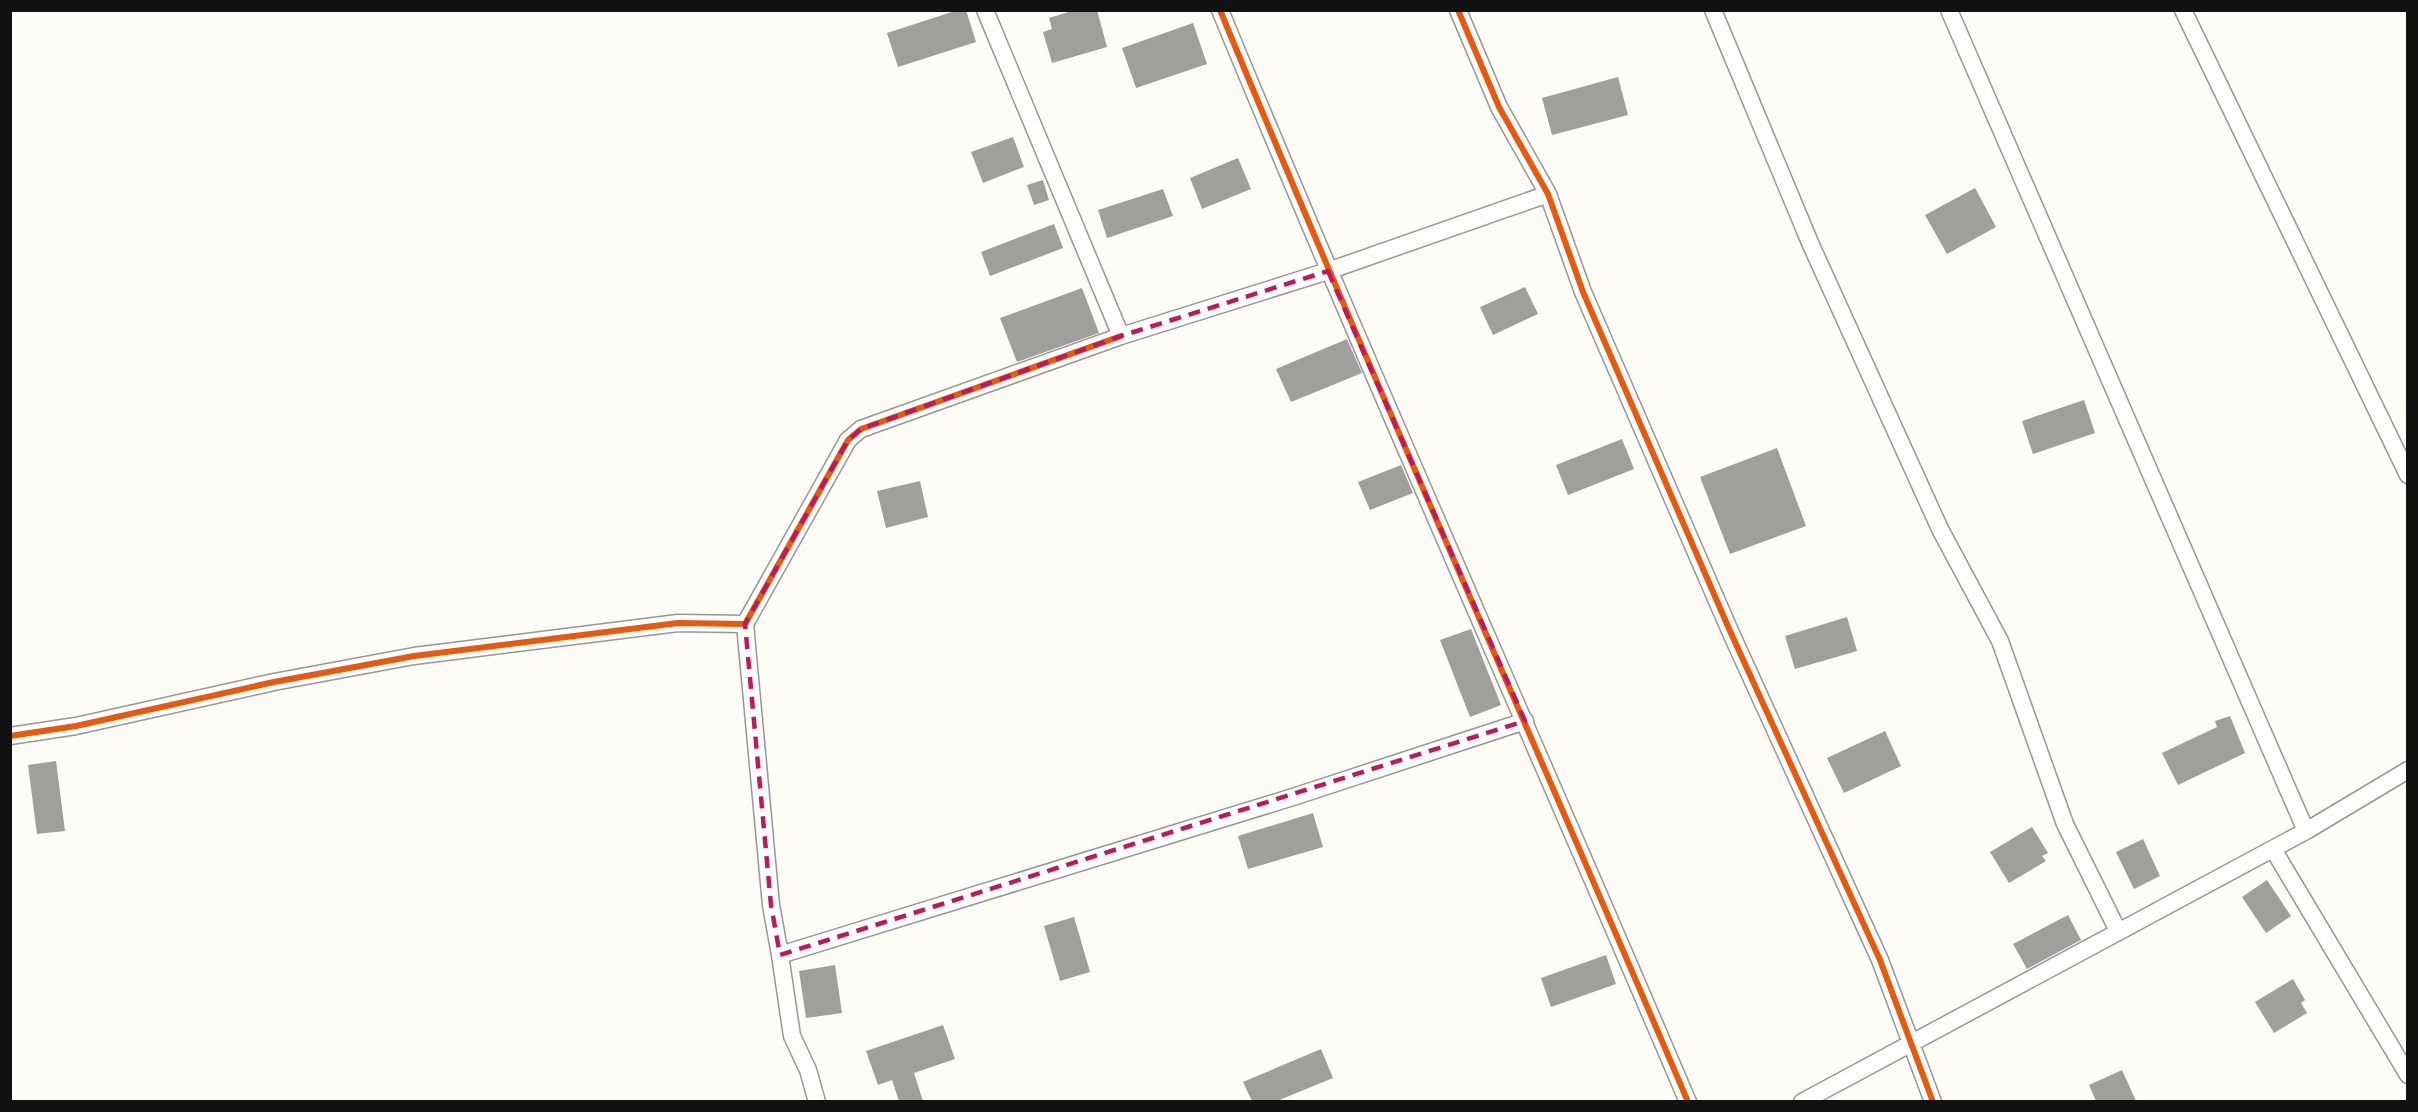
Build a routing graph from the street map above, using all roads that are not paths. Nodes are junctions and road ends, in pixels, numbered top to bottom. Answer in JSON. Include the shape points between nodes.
{"nodes":[{"id":1,"x":985,"y":10,"type":"edge"},
{"id":2,"x":1220,"y":10,"type":"edge"},
{"id":3,"x":1458,"y":10,"type":"edge"},
{"id":4,"x":1713,"y":10,"type":"edge"},
{"id":5,"x":1949,"y":10,"type":"edge"},
{"id":6,"x":2183,"y":10,"type":"edge"},
{"id":7,"x":1548,"y":194,"type":"junction"},
{"id":8,"x":1328,"y":271,"type":"junction"},
{"id":9,"x":1121,"y":336,"type":"junction"},
{"id":10,"x":2408,"y":475,"type":"edge"},
{"id":11,"x":745,"y":624,"type":"junction"},
{"id":12,"x":1526,"y":721,"type":"junction"},
{"id":13,"x":10,"y":736,"type":"edge"},
{"id":14,"x":2408,"y":770,"type":"edge"},
{"id":15,"x":2306,"y":831,"type":"junction"},
{"id":16,"x":2273,"y":849,"type":"junction"},
{"id":17,"x":2118,"y":932,"type":"junction"},
{"id":18,"x":780,"y":955,"type":"junction"},
{"id":19,"x":1910,"y":1042,"type":"junction"},
{"id":20,"x":2408,"y":1075,"type":"edge"},
{"id":21,"x":817,"y":1101,"type":"edge"},
{"id":22,"x":1688,"y":1101,"type":"edge"},
{"id":23,"x":1802,"y":1101,"type":"edge"},
{"id":24,"x":1933,"y":1101,"type":"edge"}],
"edges":[{"from":1,"to":9,"type":"street"},
{"from":2,"to":8,"type":"street"},
{"from":3,"to":7,"type":"street","via":[[1499,107]]},
{"from":4,"to":17,"type":"street","via":[[1811,245],[1940,529],[2000,641],[2065,824]]},
{"from":5,"to":15,"type":"street"},
{"from":6,"to":10,"type":"street"},
{"from":7,"to":8,"type":"street"},
{"from":7,"to":19,"type":"street","via":[[1588,303],[1730,631],[1880,960]]},
{"from":8,"to":9,"type":"street"},
{"from":8,"to":12,"type":"street"},
{"from":9,"to":11,"type":"street","via":[[861,429],[848,440]]},
{"from":11,"to":13,"type":"street","via":[[678,623],[414,656],[76,726]]},
{"from":11,"to":18,"type":"street","via":[[771,905]]},
{"from":12,"to":18,"type":"street"},
{"from":12,"to":22,"type":"street"},
{"from":14,"to":15,"type":"street"},
{"from":15,"to":16,"type":"street"},
{"from":16,"to":17,"type":"street"},
{"from":16,"to":20,"type":"street"},
{"from":17,"to":19,"type":"street"},
{"from":18,"to":21,"type":"street","via":[[792,1036]]},
{"from":19,"to":23,"type":"street"},
{"from":19,"to":24,"type":"street"}]}
